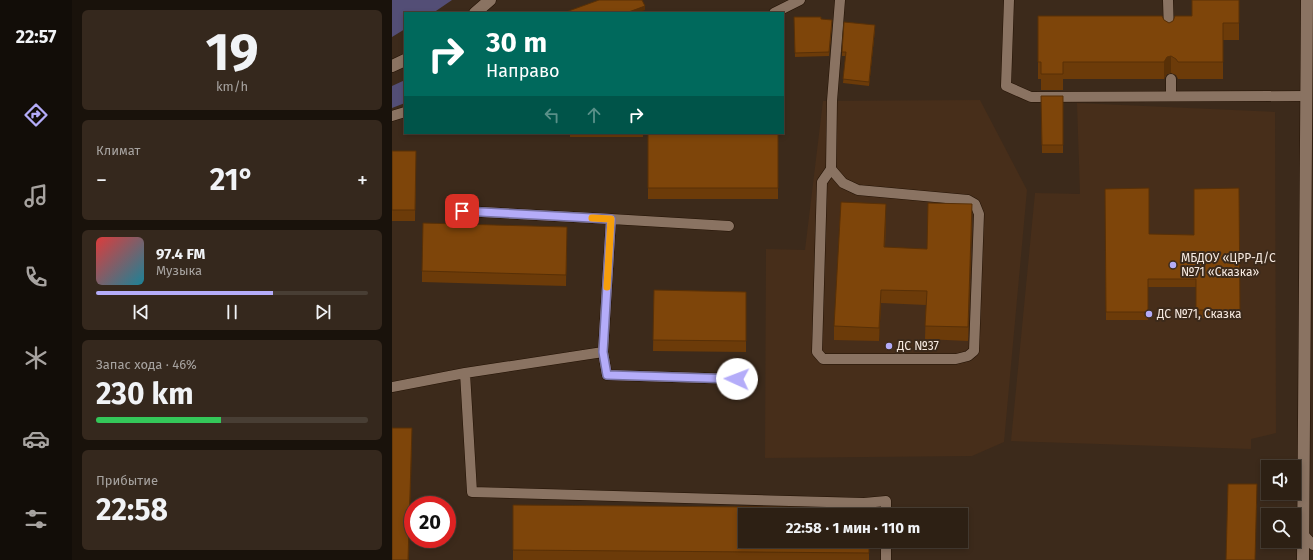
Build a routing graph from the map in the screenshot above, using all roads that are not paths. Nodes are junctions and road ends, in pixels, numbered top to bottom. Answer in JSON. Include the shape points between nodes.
{"nodes":[{"id":1,"x":490,"y":0,"type":"edge"},
{"id":2,"x":800,"y":0,"type":"edge"},
{"id":3,"x":840,"y":0,"type":"edge"},
{"id":4,"x":1009,"y":0,"type":"edge"},
{"id":5,"x":1168,"y":0,"type":"edge"},
{"id":6,"x":1307,"y":0,"type":"edge"},
{"id":7,"x":476,"y":12,"type":"edge"},
{"id":8,"x":776,"y":12,"type":"edge"},
{"id":9,"x":1169,"y":33,"type":"edge"},
{"id":10,"x":404,"y":60,"type":"edge"},
{"id":11,"x":392,"y":66,"type":"edge"},
{"id":12,"x":1171,"y":79,"type":"edge"},
{"id":13,"x":1171,"y":95,"type":"junction"},
{"id":14,"x":1306,"y":96,"type":"junction"},
{"id":15,"x":404,"y":112,"type":"edge"},
{"id":16,"x":392,"y":116,"type":"edge"},
{"id":17,"x":831,"y":169,"type":"junction"},
{"id":18,"x":462,"y":211,"type":"dead end"},
{"id":19,"x":611,"y":219,"type":"junction"},
{"id":20,"x":729,"y":226,"type":"dead end"},
{"id":21,"x":603,"y":352,"type":"junction"},
{"id":22,"x":465,"y":372,"type":"junction"},
{"id":23,"x":737,"y":379,"type":"dead end"},
{"id":24,"x":392,"y":387,"type":"edge"},
{"id":25,"x":886,"y":508,"type":"edge"},
{"id":26,"x":1303,"y":534,"type":"junction"},
{"id":27,"x":1313,"y":545,"type":"edge"},
{"id":28,"x":886,"y":548,"type":"edge"},
{"id":29,"x":886,"y":560,"type":"edge"},
{"id":30,"x":1303,"y":560,"type":"edge"}],
"edges":[{"from":1,"to":7,"type":"street"},
{"from":2,"to":8,"type":"lane"},
{"from":3,"to":17,"type":"lane","via":[[832,101]]},
{"from":4,"to":13,"type":"lane","via":[[1006,86],[1031,97]]},
{"from":5,"to":9,"type":"lane"},
{"from":6,"to":14,"type":"street"},
{"from":10,"to":11,"type":"street"},
{"from":12,"to":13,"type":"lane"},
{"from":13,"to":14,"type":"lane"},
{"from":14,"to":26,"type":"street"},
{"from":15,"to":16,"type":"lane"},
{"from":17,"to":17,"type":"lane","via":[[843,183],[858,190],[968,200],[975,204],[979,214],[974,351],[968,356],[956,359],[823,359],[817,352],[822,182]]},
{"from":18,"to":19,"type":"lane"},
{"from":19,"to":20,"type":"lane"},
{"from":19,"to":21,"type":"lane"},
{"from":21,"to":22,"type":"lane"},
{"from":21,"to":23,"type":"lane","via":[[607,375]]},
{"from":22,"to":24,"type":"lane"},
{"from":22,"to":25,"type":"lane","via":[[472,492],[886,502]]},
{"from":26,"to":27,"type":"lane"},
{"from":26,"to":30,"type":"street"},
{"from":28,"to":29,"type":"lane"}]}
